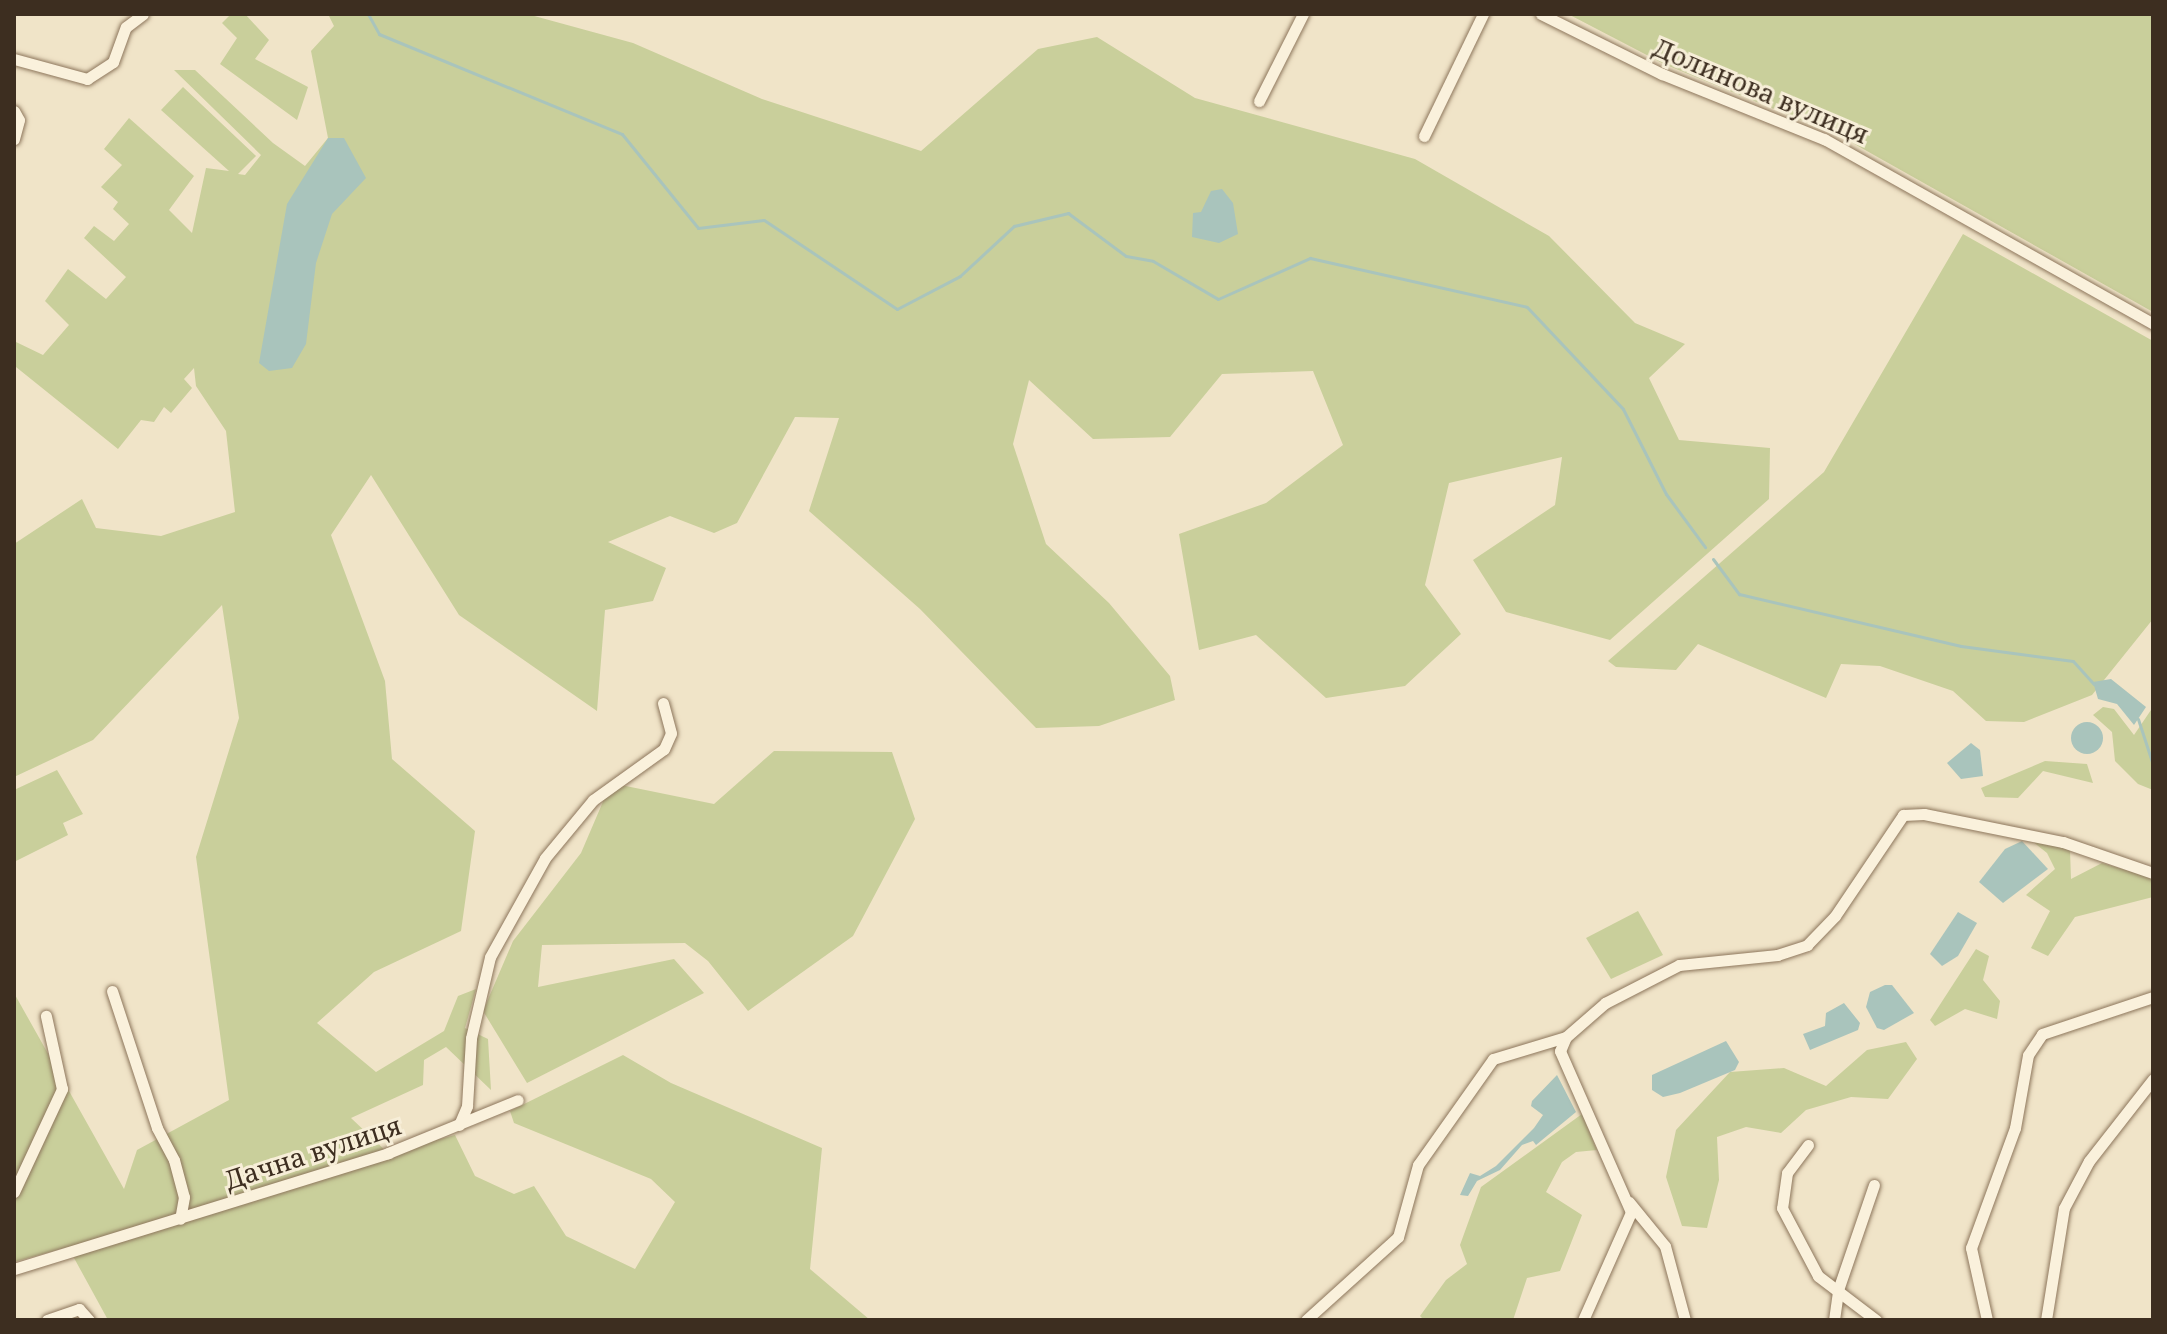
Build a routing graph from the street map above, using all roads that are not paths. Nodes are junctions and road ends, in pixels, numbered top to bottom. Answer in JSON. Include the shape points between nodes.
{"nodes":[{"id":1,"x":143,"y":14,"type":"edge"},
{"id":2,"x":1303,"y":14,"type":"edge"},
{"id":3,"x":1483,"y":14,"type":"edge"},
{"id":4,"x":1541,"y":14,"type":"edge"},
{"id":5,"x":14,"y":59,"type":"edge"},
{"id":6,"x":1259,"y":101,"type":"dead end"},
{"id":7,"x":14,"y":111,"type":"edge"},
{"id":8,"x":1424,"y":136,"type":"dead end"},
{"id":9,"x":14,"y":139,"type":"edge"},
{"id":10,"x":2153,"y":324,"type":"edge"},
{"id":11,"x":663,"y":703,"type":"dead end"},
{"id":12,"x":2153,"y":873,"type":"edge"},
{"id":13,"x":112,"y":991,"type":"dead end"},
{"id":14,"x":2153,"y":997,"type":"edge"},
{"id":15,"x":46,"y":1016,"type":"dead end"},
{"id":16,"x":1566,"y":1037,"type":"junction"},
{"id":17,"x":2153,"y":1079,"type":"edge"},
{"id":18,"x":518,"y":1100,"type":"dead end"},
{"id":19,"x":458,"y":1126,"type":"junction"},
{"id":20,"x":1808,"y":1145,"type":"dead end"},
{"id":21,"x":1874,"y":1185,"type":"dead end"},
{"id":22,"x":14,"y":1192,"type":"edge"},
{"id":23,"x":1626,"y":1199,"type":"junction"},
{"id":24,"x":180,"y":1219,"type":"junction"},
{"id":25,"x":14,"y":1269,"type":"edge"},
{"id":26,"x":1838,"y":1290,"type":"junction"},
{"id":27,"x":47,"y":1320,"type":"edge"},
{"id":28,"x":89,"y":1320,"type":"edge"},
{"id":29,"x":1306,"y":1320,"type":"edge"},
{"id":30,"x":1583,"y":1320,"type":"edge"},
{"id":31,"x":1685,"y":1320,"type":"edge"},
{"id":32,"x":1834,"y":1320,"type":"edge"},
{"id":33,"x":1876,"y":1320,"type":"edge"},
{"id":34,"x":1987,"y":1320,"type":"edge"},
{"id":35,"x":2046,"y":1320,"type":"edge"}],
"edges":[{"from":1,"to":5,"type":"street","via":[[126,27],[113,62],[87,79]]},
{"from":2,"to":6,"type":"street"},
{"from":3,"to":8,"type":"street"},
{"from":4,"to":10,"type":"street","name":"Долинова вулиця","via":[[1662,74],[1824,139],[1958,219]]},
{"from":7,"to":9,"type":"street","via":[[19,120]]},
{"from":11,"to":19,"type":"street","via":[[671,733],[664,749],[593,800],[545,858],[490,957],[471,1038],[467,1106]]},
{"from":12,"to":16,"type":"street","via":[[2063,842],[1924,814],[1903,815],[1835,916],[1807,945],[1777,955],[1679,965],[1605,1003]]},
{"from":13,"to":24,"type":"street","via":[[157,1128],[174,1160],[184,1197]]},
{"from":14,"to":34,"type":"street","via":[[2042,1034],[2028,1055],[2015,1128],[1971,1248]]},
{"from":15,"to":22,"type":"street","via":[[62,1089]]},
{"from":16,"to":23,"type":"street","via":[[1560,1051]]},
{"from":16,"to":29,"type":"street","via":[[1493,1059],[1418,1165],[1398,1237]]},
{"from":17,"to":35,"type":"street","via":[[2089,1161],[2064,1208]]},
{"from":18,"to":19,"type":"street","name":"Дачна вулиця"},
{"from":19,"to":24,"type":"street","name":"Дачна вулиця"},
{"from":20,"to":26,"type":"street","via":[[1787,1173],[1782,1208],[1818,1276]]},
{"from":21,"to":26,"type":"street"},
{"from":23,"to":30,"type":"street","via":[[1631,1212]]},
{"from":23,"to":31,"type":"street","via":[[1665,1246]]},
{"from":24,"to":25,"type":"street","name":"Дачна вулиця"},
{"from":26,"to":32,"type":"street"},
{"from":26,"to":33,"type":"street"},
{"from":27,"to":28,"type":"street","via":[[79,1309]]}]}
